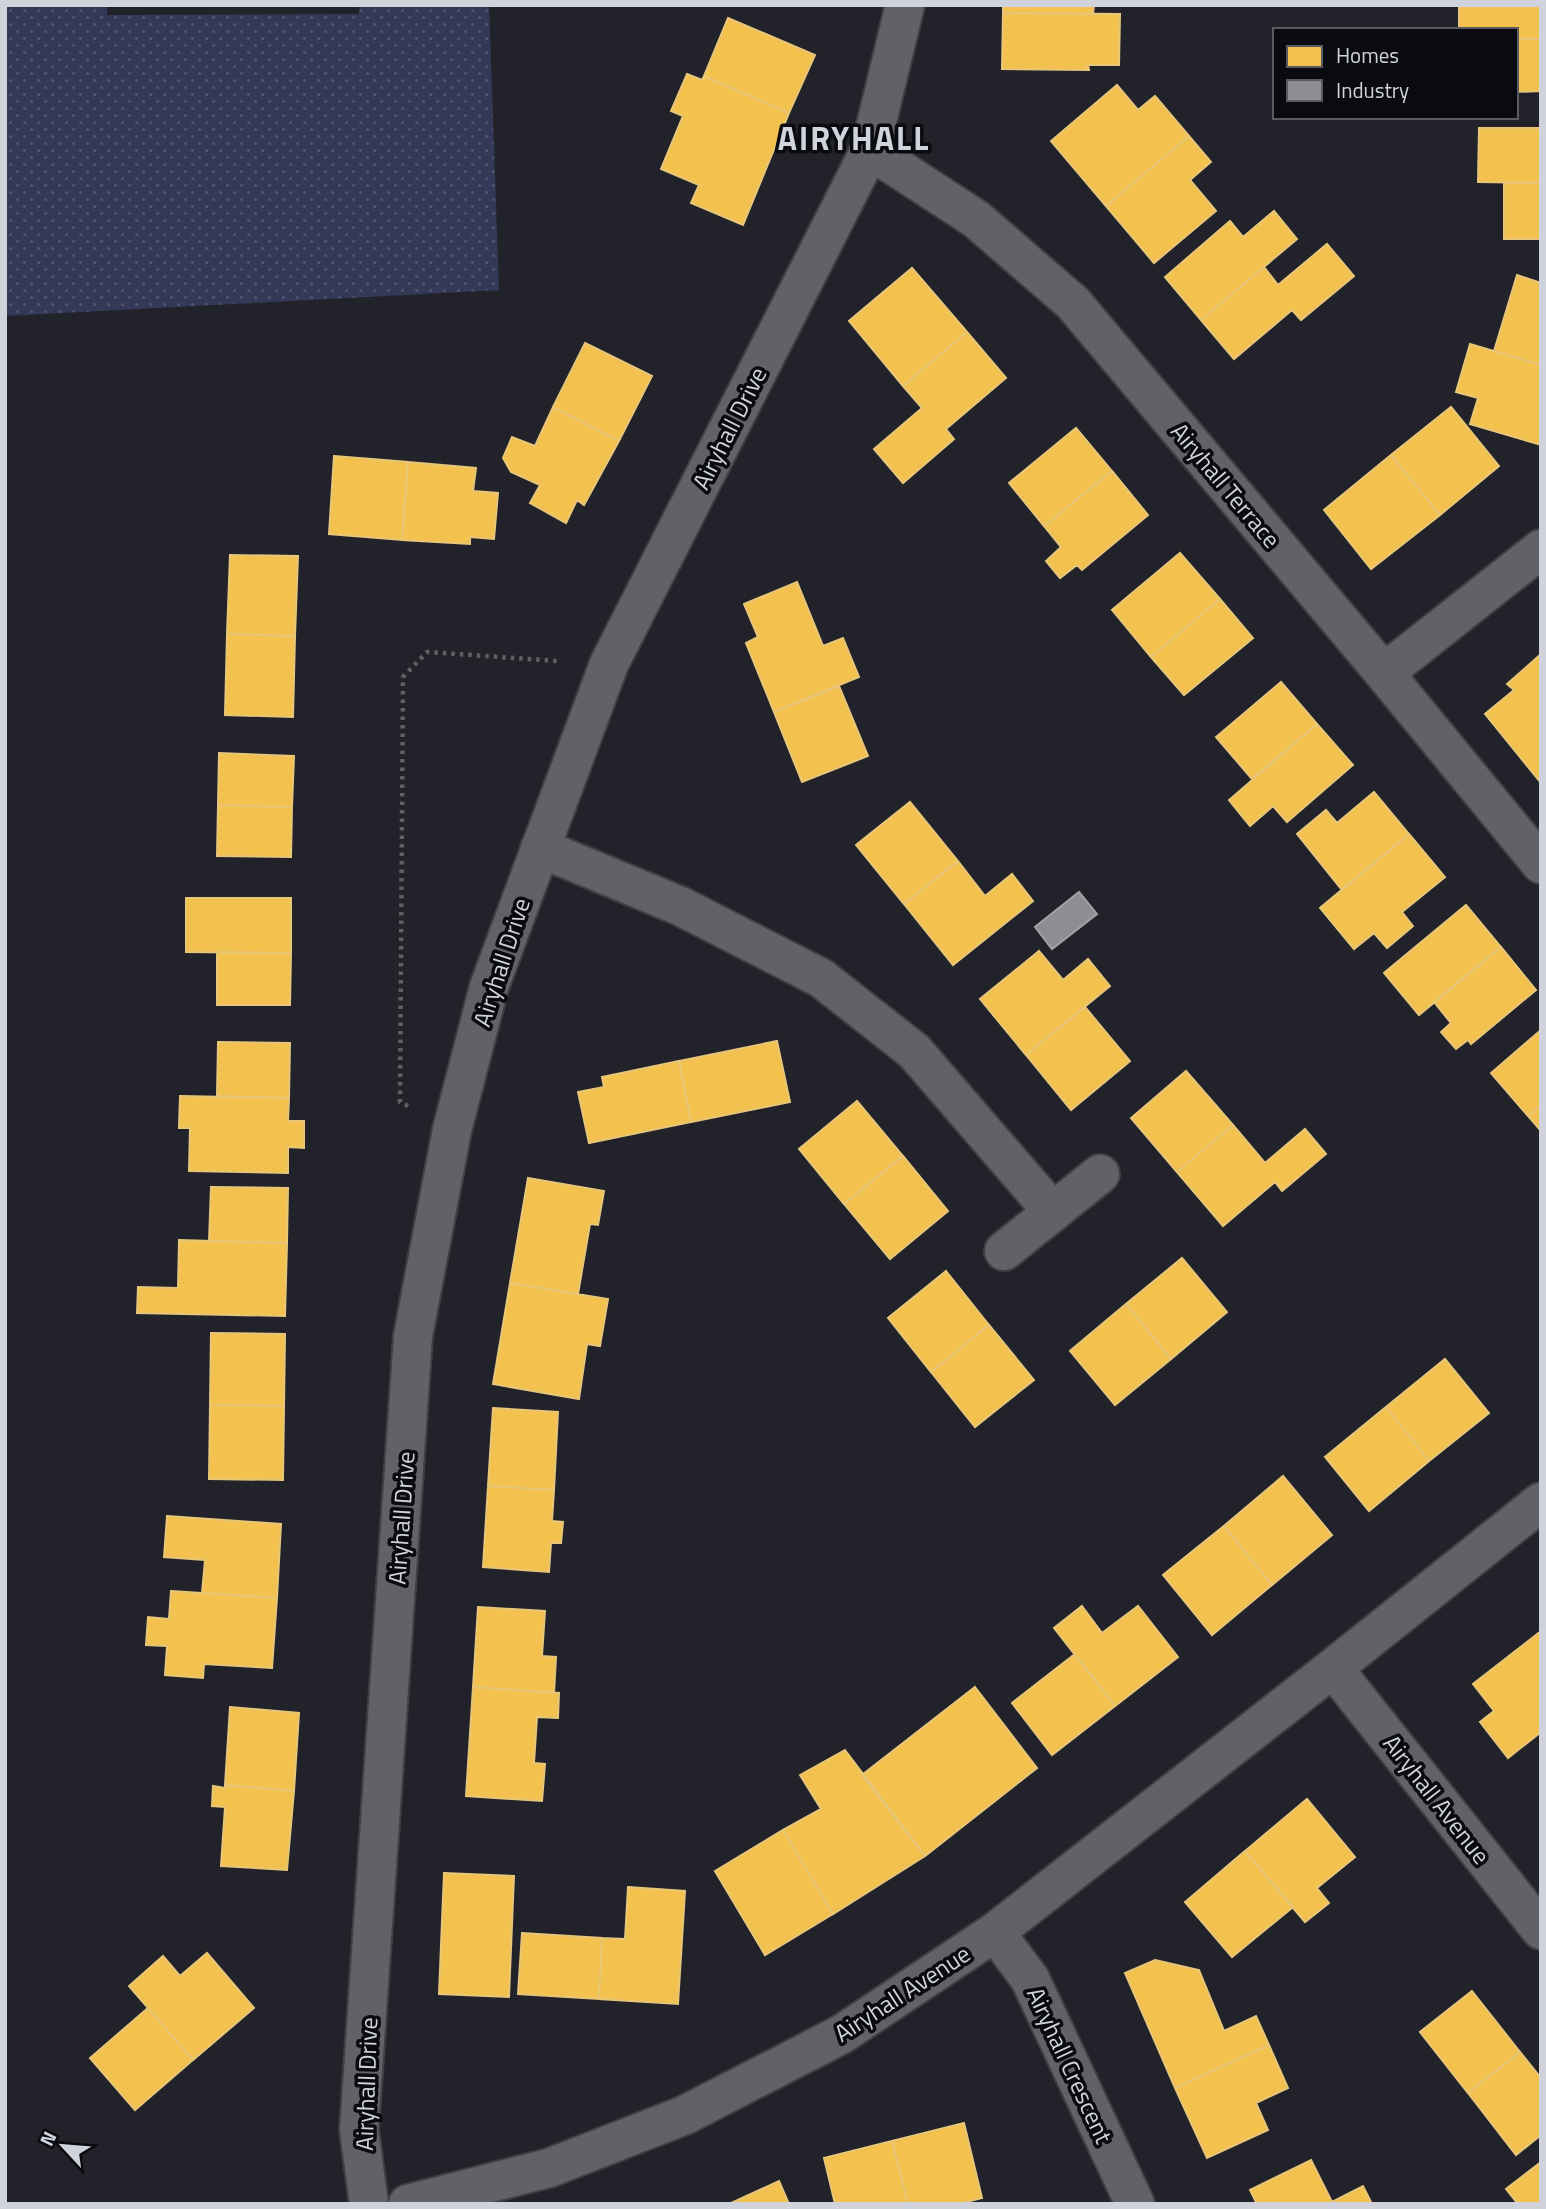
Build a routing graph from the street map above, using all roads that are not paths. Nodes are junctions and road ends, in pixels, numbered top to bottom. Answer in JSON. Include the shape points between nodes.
{"nodes":[{"id":1,"x":905,"y":5,"type":"edge"},
{"id":2,"x":870,"y":150,"type":"junction"},
{"id":3,"x":1541,"y":549,"type":"edge"},
{"id":4,"x":1384,"y":673,"type":"junction"},
{"id":5,"x":540,"y":848,"type":"junction"},
{"id":6,"x":1541,"y":864,"type":"edge"},
{"id":7,"x":1100,"y":1174,"type":"dead end"},
{"id":8,"x":1053,"y":1212,"type":"junction"},
{"id":9,"x":1004,"y":1251,"type":"dead end"},
{"id":10,"x":1541,"y":1502,"type":"edge"},
{"id":11,"x":1333,"y":1668,"type":"junction"},
{"id":12,"x":1541,"y":1930,"type":"edge"},
{"id":13,"x":995,"y":1932,"type":"junction"},
{"id":14,"x":369,"y":2204,"type":"edge"},
{"id":15,"x":408,"y":2204,"type":"edge"},
{"id":16,"x":1135,"y":2204,"type":"edge"}],
"edges":[{"from":1,"to":2,"type":"street","name":"Airyhall Drive"},
{"from":2,"to":4,"type":"street","name":"Airyhall Terrace","via":[[976,219],[1073,303]]},
{"from":2,"to":5,"type":"street","name":"Airyhall Drive","via":[[609,664]]},
{"from":3,"to":4,"type":"street"},
{"from":4,"to":6,"type":"street","name":"Airyhall Terrace"},
{"from":5,"to":8,"type":"street","via":[[680,906],[821,978],[914,1051]]},
{"from":5,"to":14,"type":"street","name":"Airyhall Drive","via":[[489,987],[452,1130],[414,1336],[359,2130]]},
{"from":7,"to":8,"type":"street"},
{"from":8,"to":9,"type":"street"},
{"from":10,"to":11,"type":"street","name":"Airyhall Avenue"},
{"from":11,"to":12,"type":"street","name":"Airyhall Avenue"},
{"from":11,"to":13,"type":"street","name":"Airyhall Avenue"},
{"from":13,"to":15,"type":"street","name":"Airyhall Avenue","via":[[842,2034],[685,2115],[549,2168]]},
{"from":13,"to":16,"type":"street","name":"Airyhall Crescent","via":[[1030,1979]]}]}
